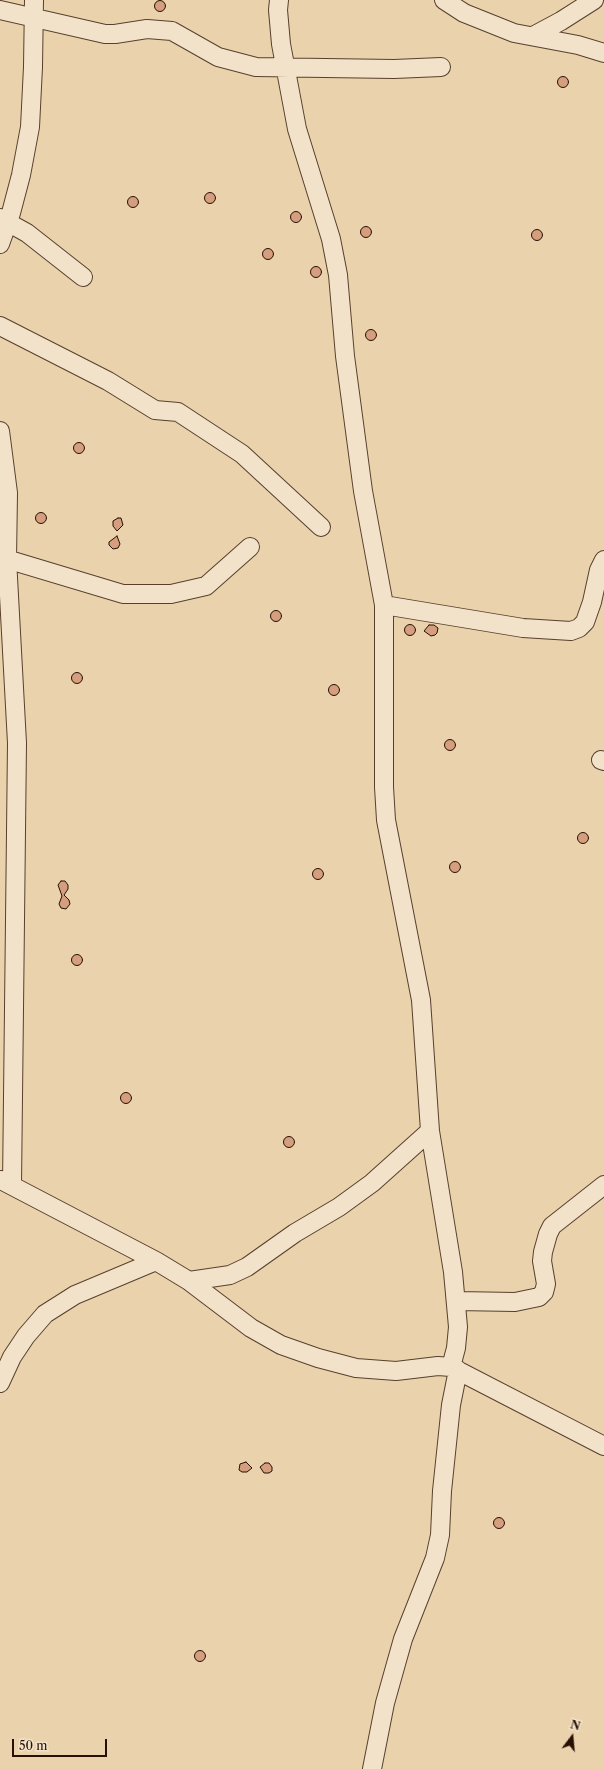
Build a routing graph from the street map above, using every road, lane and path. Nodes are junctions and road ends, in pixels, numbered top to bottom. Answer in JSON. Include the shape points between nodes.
{"nodes":[{"id":1,"x":279,"y":0,"type":"edge"},
{"id":2,"x":444,"y":0,"type":"edge"},
{"id":3,"x":594,"y":0,"type":"edge"},
{"id":4,"x":34,"y":9,"type":"edge"},
{"id":5,"x":0,"y":10,"type":"edge"},
{"id":6,"x":534,"y":36,"type":"junction"},
{"id":7,"x":604,"y":53,"type":"edge"},
{"id":8,"x":285,"y":67,"type":"junction"},
{"id":9,"x":441,"y":67,"type":"dead end"},
{"id":10,"x":4,"y":220,"type":"edge"},
{"id":11,"x":0,"y":244,"type":"edge"},
{"id":12,"x":83,"y":277,"type":"dead end"},
{"id":13,"x":0,"y":326,"type":"edge"},
{"id":14,"x":0,"y":431,"type":"edge"},
{"id":15,"x":321,"y":527,"type":"dead end"},
{"id":16,"x":250,"y":547,"type":"dead end"},
{"id":17,"x":4,"y":558,"type":"edge"},
{"id":18,"x":604,"y":560,"type":"edge"},
{"id":19,"x":384,"y":605,"type":"junction"},
{"id":20,"x":430,"y":1131,"type":"junction"},
{"id":21,"x":6,"y":1183,"type":"edge"},
{"id":22,"x":604,"y":1185,"type":"edge"},
{"id":23,"x":156,"y":1261,"type":"junction"},
{"id":24,"x":189,"y":1281,"type":"junction"},
{"id":25,"x":457,"y":1302,"type":"junction"},
{"id":26,"x":455,"y":1369,"type":"junction"},
{"id":27,"x":0,"y":1383,"type":"edge"},
{"id":28,"x":604,"y":1446,"type":"edge"},
{"id":29,"x":372,"y":1769,"type":"edge"}],
"edges":[{"from":1,"to":8,"type":"street"},
{"from":2,"to":6,"type":"street","via":[[464,13],[514,33]]},
{"from":3,"to":6,"type":"street"},
{"from":4,"to":5,"type":"street"},
{"from":4,"to":8,"type":"street","via":[[105,34],[147,29],[172,31],[218,57],[256,67]]},
{"from":4,"to":10,"type":"street","via":[[30,127],[21,175]]},
{"from":6,"to":7,"type":"street"},
{"from":8,"to":9,"type":"street"},
{"from":8,"to":19,"type":"street","via":[[297,129],[331,239],[363,491]]},
{"from":10,"to":11,"type":"street"},
{"from":10,"to":12,"type":"street","via":[[27,233]]},
{"from":13,"to":15,"type":"street","via":[[108,381],[155,410],[178,412],[242,454]]},
{"from":14,"to":17,"type":"street","via":[[8,493]]},
{"from":16,"to":17,"type":"street","via":[[206,586],[171,594],[123,594]]},
{"from":17,"to":21,"type":"street","via":[[17,743]]},
{"from":18,"to":19,"type":"street","via":[[585,622],[571,631],[523,628]]},
{"from":19,"to":20,"type":"street","via":[[386,820],[421,1000]]},
{"from":20,"to":24,"type":"street","via":[[372,1183],[247,1267],[230,1275]]},
{"from":20,"to":25,"type":"street"},
{"from":21,"to":23,"type":"street"},
{"from":22,"to":25,"type":"street","via":[[552,1226],[542,1261],[546,1284],[544,1292],[539,1297],[515,1302]]},
{"from":23,"to":24,"type":"street"},
{"from":23,"to":27,"type":"street","via":[[74,1295],[45,1314],[12,1357]]},
{"from":24,"to":26,"type":"street","via":[[251,1328],[281,1345],[318,1358],[356,1368],[396,1371],[438,1366]]},
{"from":25,"to":26,"type":"street"},
{"from":26,"to":28,"type":"street"},
{"from":26,"to":29,"type":"street","via":[[442,1483],[440,1535],[435,1558],[403,1639],[385,1703]]}]}
